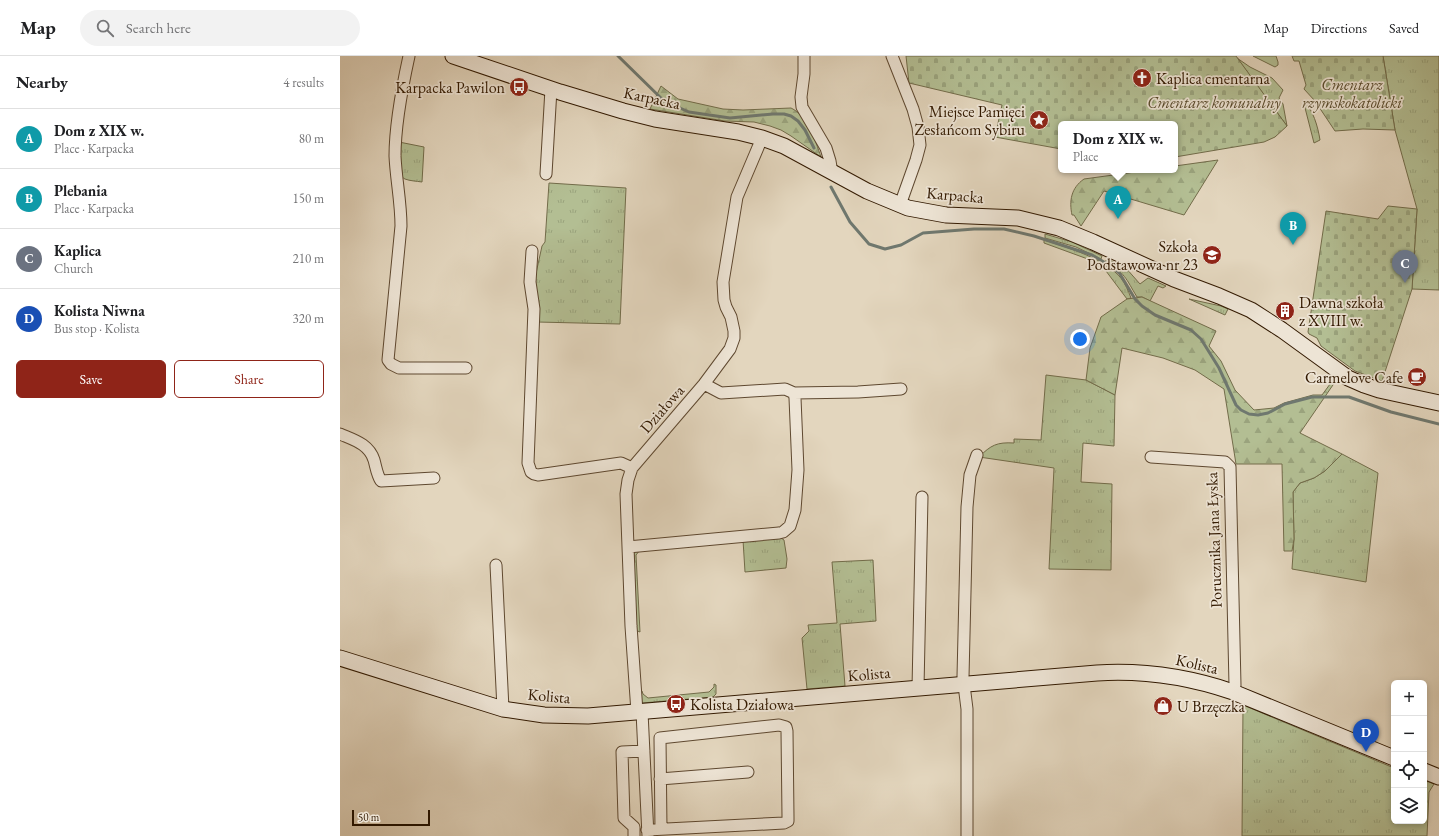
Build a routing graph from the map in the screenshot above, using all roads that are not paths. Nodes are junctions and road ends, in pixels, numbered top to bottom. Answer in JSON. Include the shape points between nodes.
{"nodes":[{"id":1,"x":409,"y":56,"type":"edge"},
{"id":2,"x":453,"y":56,"type":"edge"},
{"id":3,"x":804,"y":56,"type":"edge"},
{"id":4,"x":892,"y":56,"type":"edge"},
{"id":5,"x":551,"y":89,"type":"junction"},
{"id":6,"x":762,"y":138,"type":"junction"},
{"id":7,"x":832,"y":173,"type":"junction"},
{"id":8,"x":546,"y":174,"type":"dead end"},
{"id":9,"x":900,"y":205,"type":"junction"},
{"id":10,"x":532,"y":251,"type":"dead end"},
{"id":11,"x":466,"y":368,"type":"dead end"},
{"id":12,"x":704,"y":384,"type":"junction"},
{"id":13,"x":901,"y":389,"type":"dead end"},
{"id":14,"x":794,"y":393,"type":"junction"},
{"id":15,"x":1439,"y":403,"type":"edge"},
{"id":16,"x":340,"y":434,"type":"edge"},
{"id":17,"x":977,"y":455,"type":"dead end"},
{"id":18,"x":1151,"y":457,"type":"dead end"},
{"id":19,"x":632,"y":468,"type":"junction"},
{"id":20,"x":434,"y":478,"type":"dead end"},
{"id":21,"x":922,"y":497,"type":"dead end"},
{"id":22,"x":628,"y":547,"type":"junction"},
{"id":23,"x":496,"y":565,"type":"dead end"},
{"id":24,"x":340,"y":658,"type":"edge"},
{"id":25,"x":964,"y":684,"type":"junction"},
{"id":26,"x":918,"y":688,"type":"junction"},
{"id":27,"x":1233,"y":692,"type":"junction"},
{"id":28,"x":503,"y":709,"type":"junction"},
{"id":29,"x":640,"y":712,"type":"junction"},
{"id":30,"x":644,"y":751,"type":"junction"},
{"id":31,"x":1391,"y":757,"type":"edge"},
{"id":32,"x":1427,"y":771,"type":"edge"},
{"id":33,"x":748,"y":772,"type":"dead end"},
{"id":34,"x":1439,"y":777,"type":"edge"},
{"id":35,"x":660,"y":780,"type":"junction"},
{"id":36,"x":661,"y":829,"type":"junction"},
{"id":37,"x":647,"y":833,"type":"edge"},
{"id":38,"x":634,"y":836,"type":"edge"},
{"id":39,"x":968,"y":836,"type":"edge"}],
"edges":[{"from":1,"to":11,"type":"street","via":[[395,145],[401,226],[388,360],[399,368]]},
{"from":2,"to":5,"type":"street","name":"Karpacka"},
{"from":3,"to":7,"type":"street","via":[[800,97],[802,107],[826,148]]},
{"from":4,"to":9,"type":"street","via":[[913,109],[920,144]]},
{"from":5,"to":6,"type":"street","name":"Karpacka","via":[[655,119]]},
{"from":5,"to":8,"type":"street"},
{"from":6,"to":7,"type":"street","name":"Karpacka","via":[[784,146]]},
{"from":6,"to":12,"type":"street","name":"Działowa","via":[[737,197],[723,282],[724,300],[734,331],[732,343],[727,355]]},
{"from":7,"to":9,"type":"street","name":"Karpacka"},
{"from":9,"to":15,"type":"street","name":"Karpacka","via":[[917,211],[946,215],[1018,218],[1080,236],[1174,279],[1251,310],[1338,372],[1354,380],[1379,390]]},
{"from":10,"to":19,"type":"street","via":[[530,282],[534,309],[529,468],[538,475],[621,464]]},
{"from":12,"to":14,"type":"street","via":[[721,393],[785,389]]},
{"from":12,"to":19,"type":"street","name":"Działowa"},
{"from":13,"to":14,"type":"street"},
{"from":14,"to":22,"type":"street","via":[[798,470],[795,510],[788,529],[779,533]]},
{"from":16,"to":20,"type":"street","via":[[367,448],[374,459],[381,481]]},
{"from":17,"to":25,"type":"street","via":[[970,476],[967,507]]},
{"from":18,"to":27,"type":"street","name":"Porucznika Jana Łyska","via":[[1225,462],[1230,467],[1235,685]]},
{"from":19,"to":22,"type":"street","name":"Działowa","via":[[626,494]]},
{"from":21,"to":26,"type":"street"},
{"from":22,"to":29,"type":"street","name":"Działowa","via":[[631,626]]},
{"from":23,"to":28,"type":"street"},
{"from":24,"to":28,"type":"street","name":"Kolista"},
{"from":25,"to":26,"type":"street","name":"Kolista"},
{"from":25,"to":27,"type":"street","name":"Kolista","via":[[1123,672],[1183,677]]},
{"from":25,"to":39,"type":"street","via":[[967,709]]},
{"from":26,"to":29,"type":"street","name":"Kolista"},
{"from":27,"to":31,"type":"street","name":"Kolista"},
{"from":28,"to":29,"type":"street","name":"Kolista","via":[[544,715],[588,716]]},
{"from":29,"to":30,"type":"street","name":"Działowa"},
{"from":30,"to":37,"type":"street","name":"Działowa"},
{"from":30,"to":38,"type":"street","via":[[622,752],[624,818],[634,827]]},
{"from":32,"to":34,"type":"street"},
{"from":33,"to":35,"type":"street"},
{"from":35,"to":36,"type":"street"},
{"from":35,"to":36,"type":"street","via":[[660,738],[779,725],[786,727],[788,821],[781,824]]},
{"from":36,"to":37,"type":"street"}]}
